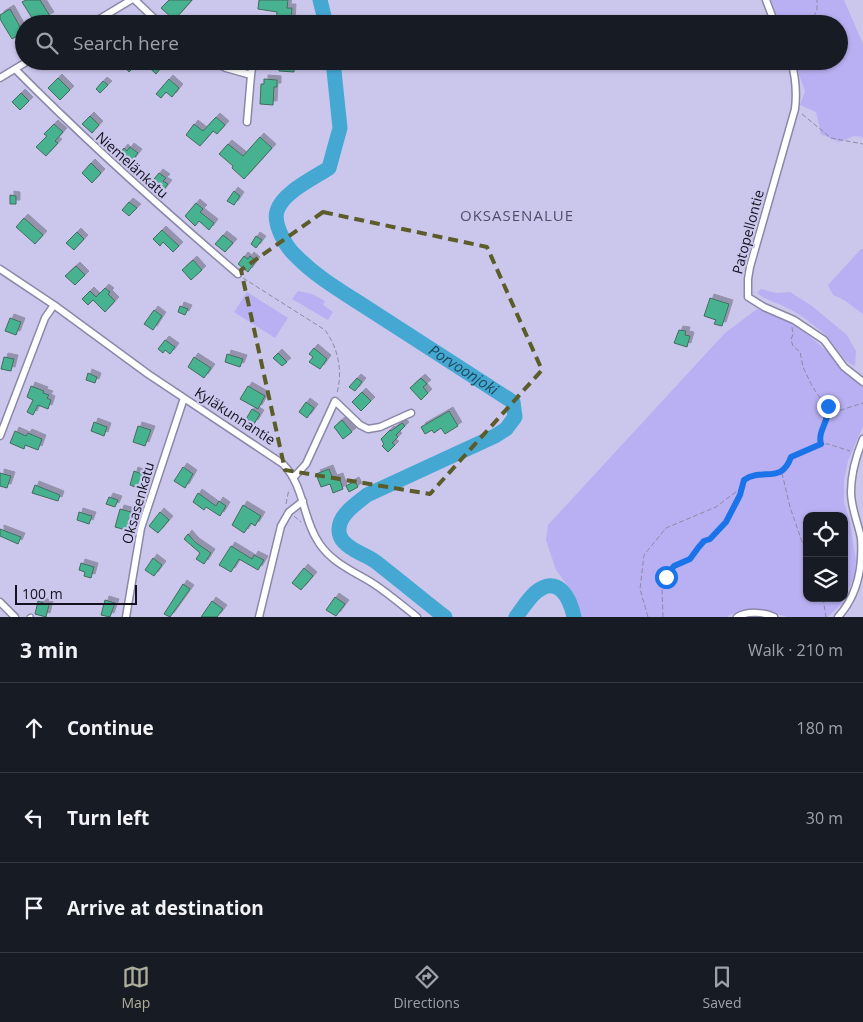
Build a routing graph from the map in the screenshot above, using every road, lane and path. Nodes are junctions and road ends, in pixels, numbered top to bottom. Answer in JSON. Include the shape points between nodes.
{"nodes":[{"id":1,"x":131,"y":0,"type":"edge"},
{"id":2,"x":135,"y":0,"type":"edge"},
{"id":3,"x":766,"y":0,"type":"edge"},
{"id":4,"x":817,"y":0,"type":"edge"},
{"id":5,"x":106,"y":15,"type":"edge"},
{"id":6,"x":151,"y":15,"type":"edge"},
{"id":7,"x":772,"y":15,"type":"edge"},
{"id":8,"x":814,"y":15,"type":"edge"},
{"id":9,"x":15,"y":69,"type":"edge"},
{"id":10,"x":16,"y":70,"type":"edge"},
{"id":11,"x":233,"y":70,"type":"edge"},
{"id":12,"x":252,"y":70,"type":"edge"},
{"id":13,"x":794,"y":70,"type":"edge"},
{"id":14,"x":251,"y":75,"type":"junction"},
{"id":15,"x":0,"y":78,"type":"edge"},
{"id":16,"x":795,"y":109,"type":"junction"},
{"id":17,"x":247,"y":122,"type":"dead end"},
{"id":18,"x":863,"y":144,"type":"edge"},
{"id":19,"x":0,"y":269,"type":"edge"},
{"id":20,"x":238,"y":274,"type":"joint"},
{"id":21,"x":54,"y":305,"type":"junction"},
{"id":22,"x":794,"y":320,"type":"junction"},
{"id":23,"x":863,"y":382,"type":"edge"},
{"id":24,"x":184,"y":398,"type":"junction"},
{"id":25,"x":335,"y":401,"type":"junction"},
{"id":26,"x":863,"y":403,"type":"edge"},
{"id":27,"x":411,"y":413,"type":"dead end"},
{"id":28,"x":826,"y":418,"type":"junction"},
{"id":29,"x":0,"y":436,"type":"edge"},
{"id":30,"x":863,"y":440,"type":"edge"},
{"id":31,"x":821,"y":444,"type":"junction"},
{"id":32,"x":858,"y":451,"type":"junction"},
{"id":33,"x":781,"y":473,"type":"junction"},
{"id":34,"x":294,"y":477,"type":"junction"},
{"id":35,"x":741,"y":487,"type":"junction"},
{"id":36,"x":303,"y":502,"type":"junction"},
{"id":37,"x":803,"y":544,"type":"edge"},
{"id":38,"x":0,"y":602,"type":"edge"},
{"id":39,"x":824,"y":602,"type":"edge"},
{"id":40,"x":14,"y":617,"type":"edge"},
{"id":41,"x":126,"y":617,"type":"edge"},
{"id":42,"x":259,"y":617,"type":"edge"},
{"id":43,"x":417,"y":617,"type":"edge"},
{"id":44,"x":648,"y":617,"type":"edge"},
{"id":45,"x":663,"y":617,"type":"edge"},
{"id":46,"x":737,"y":617,"type":"edge"},
{"id":47,"x":774,"y":617,"type":"edge"},
{"id":48,"x":826,"y":617,"type":"edge"},
{"id":49,"x":838,"y":617,"type":"edge"}],
"edges":[{"from":1,"to":5,"type":"street"},
{"from":2,"to":6,"type":"street"},
{"from":3,"to":7,"type":"street"},
{"from":4,"to":8,"type":"path"},
{"from":9,"to":15,"type":"street"},
{"from":10,"to":20,"type":"street","name":"Niemelänkatu","via":[[132,183]]},
{"from":11,"to":14,"type":"street"},
{"from":12,"to":14,"type":"street"},
{"from":13,"to":16,"type":"street","name":"Patopellontie","via":[[797,94]]},
{"from":14,"to":17,"type":"street"},
{"from":16,"to":18,"type":"path","via":[[831,138]]},
{"from":16,"to":22,"type":"street","name":"Patopellontie","via":[[747,287],[748,297],[752,300]]},
{"from":19,"to":21,"type":"street","name":"Kyläkunnantie"},
{"from":20,"to":25,"type":"path","via":[[325,330],[333,341],[340,369]]},
{"from":21,"to":24,"type":"street","name":"Kyläkunnantie"},
{"from":21,"to":29,"type":"street","via":[[45,318]]},
{"from":22,"to":23,"type":"street","name":"Patopellontie","via":[[824,340],[844,367]]},
{"from":22,"to":28,"type":"path","via":[[791,340],[800,352],[812,386],[828,406]]},
{"from":24,"to":34,"type":"street","name":"Kyläkunnantie","via":[[273,456]]},
{"from":24,"to":41,"type":"street","name":"Oksasenkatu","via":[[141,528]]},
{"from":25,"to":27,"type":"street","via":[[368,429]]},
{"from":25,"to":34,"type":"street","via":[[306,464]]},
{"from":26,"to":28,"type":"path"},
{"from":28,"to":31,"type":"path","via":[[820,434]]},
{"from":30,"to":32,"type":"street"},
{"from":31,"to":32,"type":"path"},
{"from":31,"to":33,"type":"path","via":[[791,457]]},
{"from":32,"to":49,"type":"street","via":[[851,494],[863,561],[854,594]]},
{"from":33,"to":35,"type":"path","via":[[750,476]]},
{"from":33,"to":37,"type":"path"},
{"from":34,"to":36,"type":"street","name":"Kyläkunnantie"},
{"from":35,"to":44,"type":"path","via":[[716,507],[666,528],[644,555],[640,589]]},
{"from":35,"to":45,"type":"path","via":[[726,522],[704,541],[690,559],[674,566],[666,577],[662,588]]},
{"from":36,"to":42,"type":"street","via":[[289,512],[281,526]]},
{"from":36,"to":43,"type":"street","name":"Kyläkunnantie","via":[[312,531],[325,552]]},
{"from":38,"to":40,"type":"street"},
{"from":39,"to":48,"type":"path"},
{"from":46,"to":47,"type":"street","via":[[756,613]]}]}
